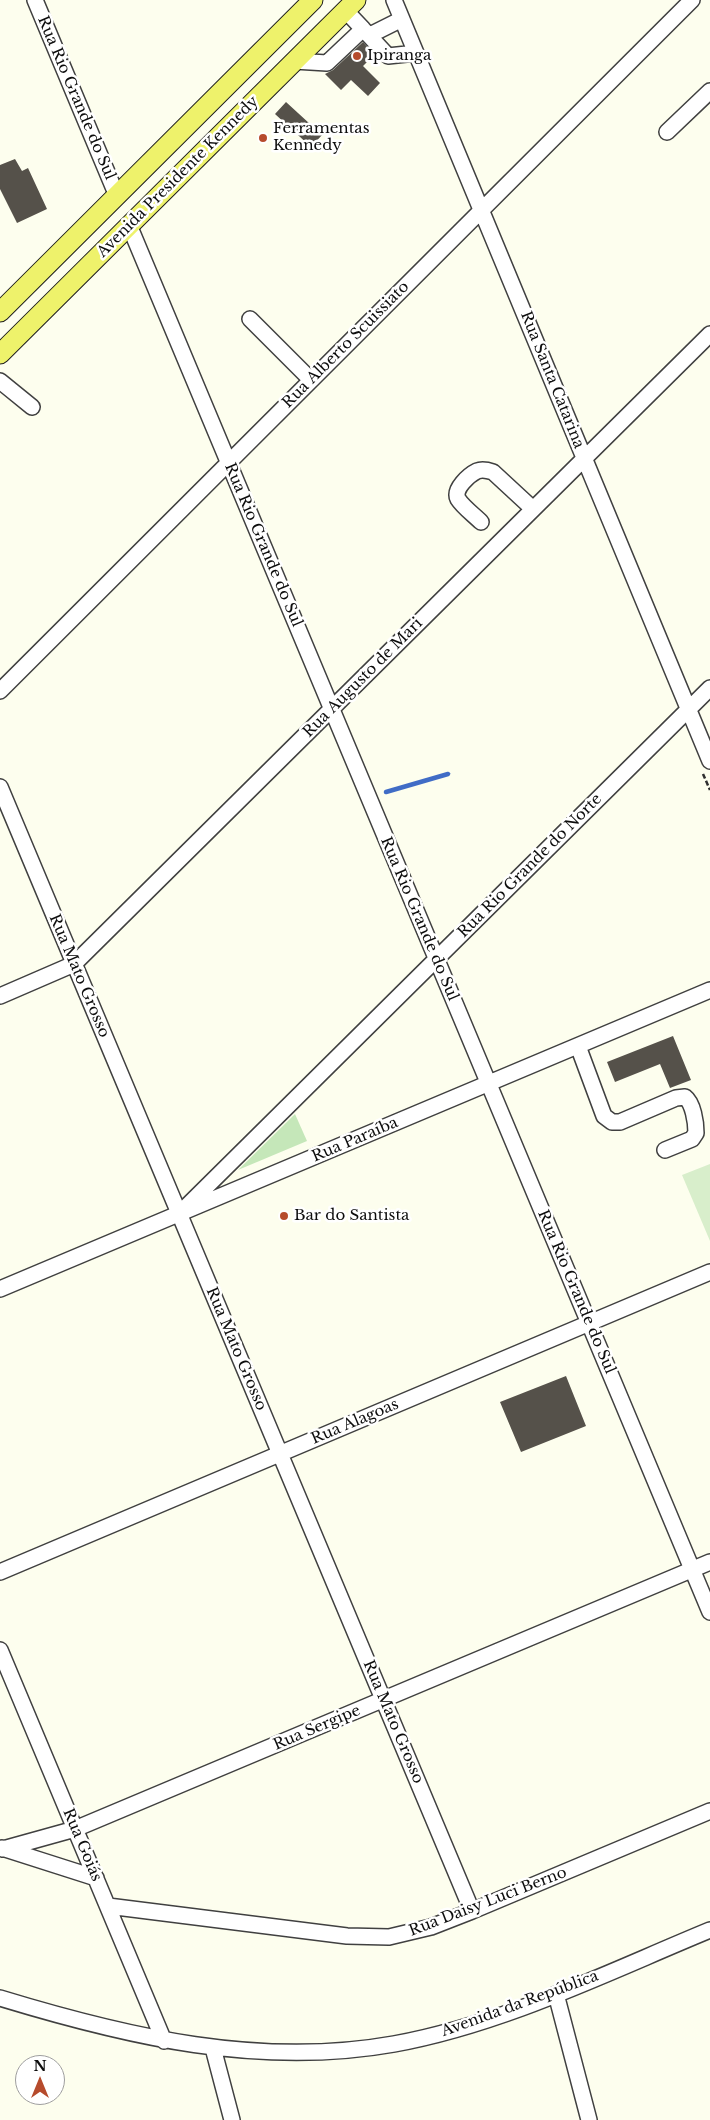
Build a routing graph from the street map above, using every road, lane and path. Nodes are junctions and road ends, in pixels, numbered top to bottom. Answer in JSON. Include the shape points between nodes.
{"nodes":[{"id":1,"x":35,"y":0,"type":"edge"},
{"id":2,"x":313,"y":0,"type":"edge"},
{"id":3,"x":394,"y":0,"type":"edge"},
{"id":4,"x":692,"y":0,"type":"edge"},
{"id":5,"x":351,"y":5,"type":"edge"},
{"id":6,"x":402,"y":19,"type":"junction"},
{"id":7,"x":366,"y":32,"type":"junction"},
{"id":8,"x":416,"y":53,"type":"junction"},
{"id":9,"x":294,"y":61,"type":"junction"},
{"id":10,"x":710,"y":91,"type":"edge"},
{"id":11,"x":667,"y":132,"type":"dead end"},
{"id":12,"x":117,"y":196,"type":"junction"},
{"id":13,"x":482,"y":210,"type":"junction"},
{"id":14,"x":129,"y":225,"type":"junction"},
{"id":15,"x":0,"y":312,"type":"edge"},
{"id":16,"x":250,"y":319,"type":"dead end"},
{"id":17,"x":710,"y":334,"type":"edge"},
{"id":18,"x":0,"y":354,"type":"edge"},
{"id":19,"x":311,"y":380,"type":"junction"},
{"id":20,"x":0,"y":381,"type":"edge"},
{"id":21,"x":32,"y":407,"type":"dead end"},
{"id":22,"x":584,"y":459,"type":"junction"},
{"id":23,"x":228,"y":462,"type":"junction"},
{"id":24,"x":533,"y":510,"type":"junction"},
{"id":25,"x":481,"y":522,"type":"dead end"},
{"id":26,"x":710,"y":688,"type":"edge"},
{"id":27,"x":0,"y":691,"type":"edge"},
{"id":28,"x":332,"y":709,"type":"junction"},
{"id":29,"x":689,"y":709,"type":"junction"},
{"id":30,"x":710,"y":761,"type":"edge"},
{"id":31,"x":0,"y":787,"type":"edge"},
{"id":32,"x":436,"y":959,"type":"junction"},
{"id":33,"x":74,"y":964,"type":"junction"},
{"id":34,"x":710,"y":990,"type":"edge"},
{"id":35,"x":0,"y":996,"type":"edge"},
{"id":36,"x":578,"y":1046,"type":"junction"},
{"id":37,"x":489,"y":1083,"type":"junction"},
{"id":38,"x":665,"y":1150,"type":"dead end"},
{"id":39,"x":179,"y":1214,"type":"junction"},
{"id":40,"x":710,"y":1272,"type":"edge"},
{"id":41,"x":0,"y":1289,"type":"edge"},
{"id":42,"x":589,"y":1324,"type":"junction"},
{"id":43,"x":280,"y":1454,"type":"junction"},
{"id":44,"x":710,"y":1562,"type":"edge"},
{"id":45,"x":692,"y":1570,"type":"junction"},
{"id":46,"x":0,"y":1572,"type":"edge"},
{"id":47,"x":710,"y":1612,"type":"edge"},
{"id":48,"x":0,"y":1650,"type":"edge"},
{"id":49,"x":384,"y":1700,"type":"junction"},
{"id":50,"x":710,"y":1811,"type":"edge"},
{"id":51,"x":75,"y":1829,"type":"junction"},
{"id":52,"x":2,"y":1848,"type":"edge"},
{"id":53,"x":96,"y":1878,"type":"junction"},
{"id":54,"x":108,"y":1906,"type":"junction"},
{"id":55,"x":472,"y":1911,"type":"junction"},
{"id":56,"x":710,"y":1930,"type":"edge"},
{"id":57,"x":556,"y":1994,"type":"junction"},
{"id":58,"x":0,"y":1998,"type":"edge"},
{"id":59,"x":164,"y":2041,"type":"junction"},
{"id":60,"x":213,"y":2048,"type":"junction"},
{"id":61,"x":232,"y":2120,"type":"edge"},
{"id":62,"x":589,"y":2120,"type":"edge"}],
"edges":[{"from":1,"to":12,"type":"street","name":"Rua Rio Grande do Sul"},
{"from":2,"to":12,"type":"main road","name":"Avenida Presidente Kennedy"},
{"from":3,"to":6,"type":"street","name":"Rua Santa Catarina"},
{"from":4,"to":13,"type":"street","name":"Rua Alberto Scuissiato"},
{"from":5,"to":7,"type":"street"},
{"from":5,"to":9,"type":"main road","name":"Avenida Presidente Kennedy"},
{"from":6,"to":7,"type":"street"},
{"from":6,"to":8,"type":"street","name":"Rua Santa Catarina"},
{"from":7,"to":8,"type":"street","via":[[388,56]]},
{"from":7,"to":9,"type":"street","via":[[327,63]]},
{"from":8,"to":13,"type":"street","name":"Rua Santa Catarina"},
{"from":9,"to":14,"type":"main road","name":"Avenida Presidente Kennedy"},
{"from":10,"to":11,"type":"street"},
{"from":12,"to":15,"type":"main road","name":"Avenida Presidente Kennedy"},
{"from":13,"to":19,"type":"street","name":"Rua Alberto Scuissiato"},
{"from":13,"to":22,"type":"street","name":"Rua Santa Catarina"},
{"from":14,"to":18,"type":"main road","name":"Avenida Presidente Kennedy"},
{"from":14,"to":23,"type":"street","name":"Rua Rio Grande do Sul"},
{"from":16,"to":19,"type":"street"},
{"from":17,"to":22,"type":"street","name":"Rua Augusto de Mari"},
{"from":19,"to":23,"type":"street","name":"Rua Alberto Scuissiato"},
{"from":20,"to":21,"type":"street"},
{"from":22,"to":24,"type":"street","name":"Rua Augusto de Mari"},
{"from":22,"to":29,"type":"street","name":"Rua Santa Catarina"},
{"from":23,"to":27,"type":"street","name":"Rua Alberto Scuissiato"},
{"from":23,"to":28,"type":"street","name":"Rua Rio Grande do Sul"},
{"from":24,"to":25,"type":"street","via":[[493,472],[484,470],[476,472],[459,486],[457,493],[458,499]]},
{"from":24,"to":28,"type":"street","name":"Rua Augusto de Mari"},
{"from":26,"to":29,"type":"street","name":"Rua Rio Grande do Norte"},
{"from":28,"to":32,"type":"street","name":"Rua Rio Grande do Sul"},
{"from":28,"to":33,"type":"street","name":"Rua Augusto de Mari"},
{"from":29,"to":30,"type":"street","name":"Rua Santa Catarina"},
{"from":29,"to":32,"type":"street","name":"Rua Rio Grande do Norte"},
{"from":31,"to":33,"type":"street","name":"Rua Mato Grosso"},
{"from":32,"to":37,"type":"street","name":"Rua Rio Grande do Sul"},
{"from":32,"to":39,"type":"street","name":"Rua Rio Grande do Norte"},
{"from":33,"to":35,"type":"street","name":"Rua Augusto de Mari"},
{"from":33,"to":39,"type":"street","name":"Rua Mato Grosso"},
{"from":34,"to":36,"type":"street","name":"Rua Paraíba"},
{"from":36,"to":37,"type":"street","name":"Rua Paraíba"},
{"from":36,"to":38,"type":"street","via":[[604,1116],[612,1122],[620,1122],[676,1098],[685,1096],[689,1100],[696,1133]]},
{"from":37,"to":39,"type":"street","name":"Rua Paraíba"},
{"from":37,"to":42,"type":"street","name":"Rua Rio Grande do Sul"},
{"from":39,"to":41,"type":"street","name":"Rua Paraíba"},
{"from":39,"to":43,"type":"street","name":"Rua Mato Grosso"},
{"from":40,"to":42,"type":"street","name":"Rua Alagoas"},
{"from":42,"to":43,"type":"street","name":"Rua Alagoas"},
{"from":42,"to":45,"type":"street","name":"Rua Rio Grande do Sul"},
{"from":43,"to":46,"type":"street","name":"Rua Alagoas"},
{"from":43,"to":49,"type":"street","name":"Rua Mato Grosso"},
{"from":44,"to":45,"type":"street","name":"Rua Sergipe"},
{"from":45,"to":47,"type":"street","name":"Rua Rio Grande do Sul"},
{"from":45,"to":49,"type":"street","name":"Rua Sergipe"},
{"from":48,"to":51,"type":"street","name":"Rua Goiás"},
{"from":49,"to":51,"type":"street","name":"Rua Sergipe"},
{"from":49,"to":55,"type":"street","name":"Rua Mato Grosso"},
{"from":50,"to":55,"type":"street","name":"Rua Daisy Luci Berno"},
{"from":51,"to":52,"type":"street","name":"Rua Sergipe"},
{"from":51,"to":53,"type":"street","name":"Rua Goiás"},
{"from":52,"to":53,"type":"street"},
{"from":53,"to":54,"type":"street","name":"Rua Goiás"},
{"from":54,"to":55,"type":"street","name":"Rua Daisy Luci Berno","via":[[368,1938],[408,1934]]},
{"from":54,"to":59,"type":"street","name":"Rua Goiás"},
{"from":56,"to":57,"type":"street","name":"Avenida da República"},
{"from":57,"to":60,"type":"street","name":"Avenida da República","via":[[469,2025],[388,2045],[292,2052]]},
{"from":57,"to":62,"type":"street"},
{"from":58,"to":59,"type":"street","name":"Avenida da República","via":[[106,2029]]},
{"from":59,"to":60,"type":"street","name":"Avenida da República"},
{"from":60,"to":61,"type":"street"}]}
